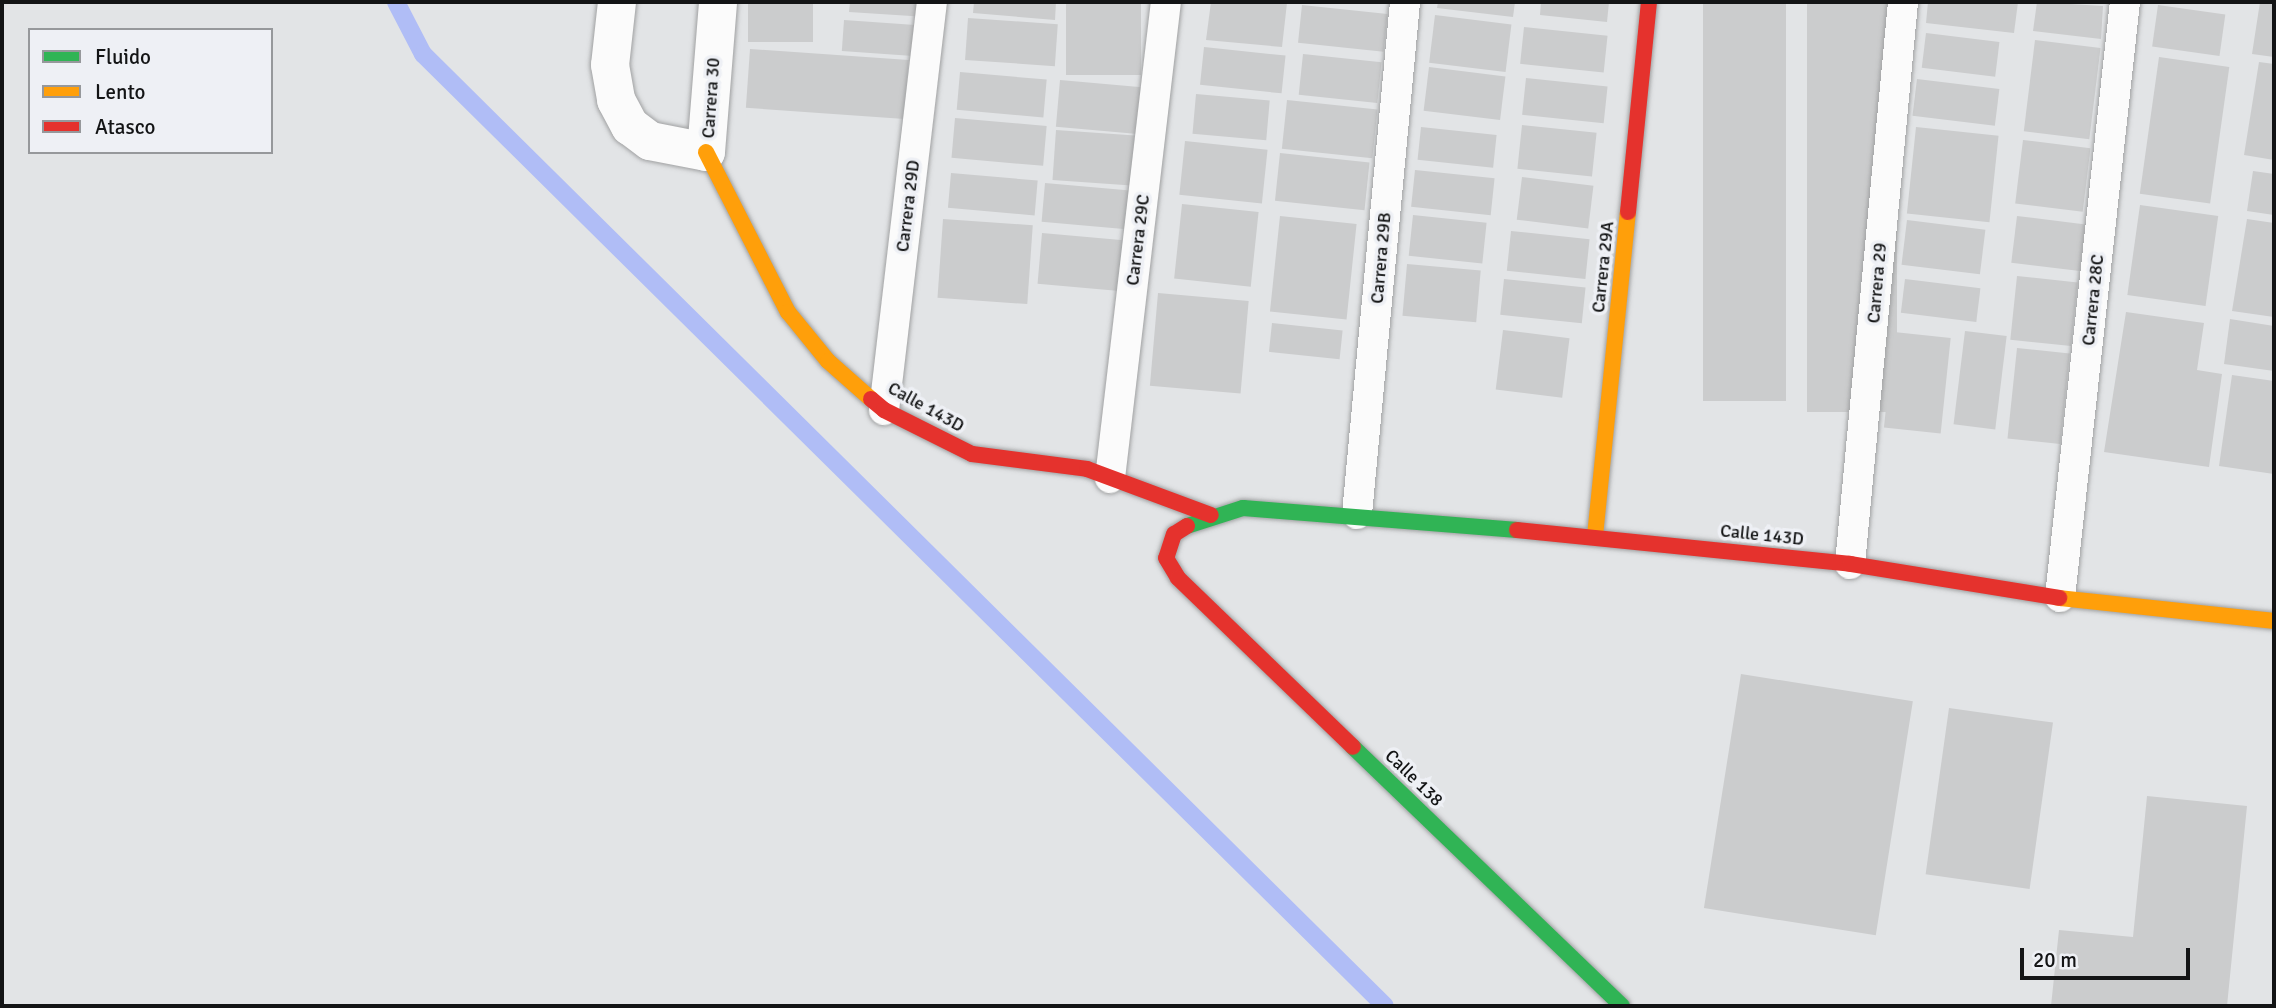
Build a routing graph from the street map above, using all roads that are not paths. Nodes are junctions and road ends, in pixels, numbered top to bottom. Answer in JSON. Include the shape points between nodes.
{"nodes":[{"id":1,"x":617,"y":2,"type":"edge"},
{"id":2,"x":718,"y":2,"type":"edge"},
{"id":3,"x":932,"y":2,"type":"edge"},
{"id":4,"x":1166,"y":2,"type":"edge"},
{"id":5,"x":1405,"y":2,"type":"edge"},
{"id":6,"x":1649,"y":2,"type":"edge"},
{"id":7,"x":1903,"y":2,"type":"edge"},
{"id":8,"x":2125,"y":2,"type":"edge"},
{"id":9,"x":706,"y":152,"type":"junction"},
{"id":10,"x":884,"y":410,"type":"junction"},
{"id":11,"x":1110,"y":478,"type":"junction"},
{"id":12,"x":1357,"y":514,"type":"junction"},
{"id":13,"x":1211,"y":515,"type":"junction"},
{"id":14,"x":1595,"y":536,"type":"junction"},
{"id":15,"x":1850,"y":564,"type":"junction"},
{"id":16,"x":1178,"y":578,"type":"joint"},
{"id":17,"x":2060,"y":597,"type":"junction"},
{"id":18,"x":2274,"y":621,"type":"edge"},
{"id":19,"x":1622,"y":1006,"type":"edge"}],
"edges":[{"from":1,"to":9,"type":"street","name":"Carrera 30","via":[[610,65],[616,100],[630,126],[650,141]]},
{"from":2,"to":9,"type":"street","name":"Carrera 30"},
{"from":3,"to":10,"type":"lane","name":"Carrera 29D"},
{"from":4,"to":11,"type":"lane","name":"Carrera 29C"},
{"from":5,"to":12,"type":"lane","name":"Carrera 29B"},
{"from":6,"to":14,"type":"street","name":"Carrera 29A"},
{"from":7,"to":15,"type":"lane","name":"Carrera 29"},
{"from":8,"to":17,"type":"lane","name":"Carrera 28C"},
{"from":9,"to":10,"type":"street","name":"Calle 143D","via":[[788,312],[828,360]]},
{"from":10,"to":11,"type":"street","name":"Calle 143D","via":[[972,454],[1087,469]]},
{"from":11,"to":13,"type":"street","name":"Calle 143D"},
{"from":12,"to":13,"type":"street","name":"Calle 143D","via":[[1243,508]]},
{"from":12,"to":14,"type":"street","name":"Calle 143D"},
{"from":13,"to":16,"type":"street","name":"Calle 143D","via":[[1191,523],[1168,544],[1166,558]]},
{"from":14,"to":15,"type":"street","name":"Calle 143D"},
{"from":15,"to":17,"type":"street","name":"Calle 143D"},
{"from":16,"to":19,"type":"street","name":"Calle 138"},
{"from":17,"to":18,"type":"street","name":"Calle 143D"}]}
